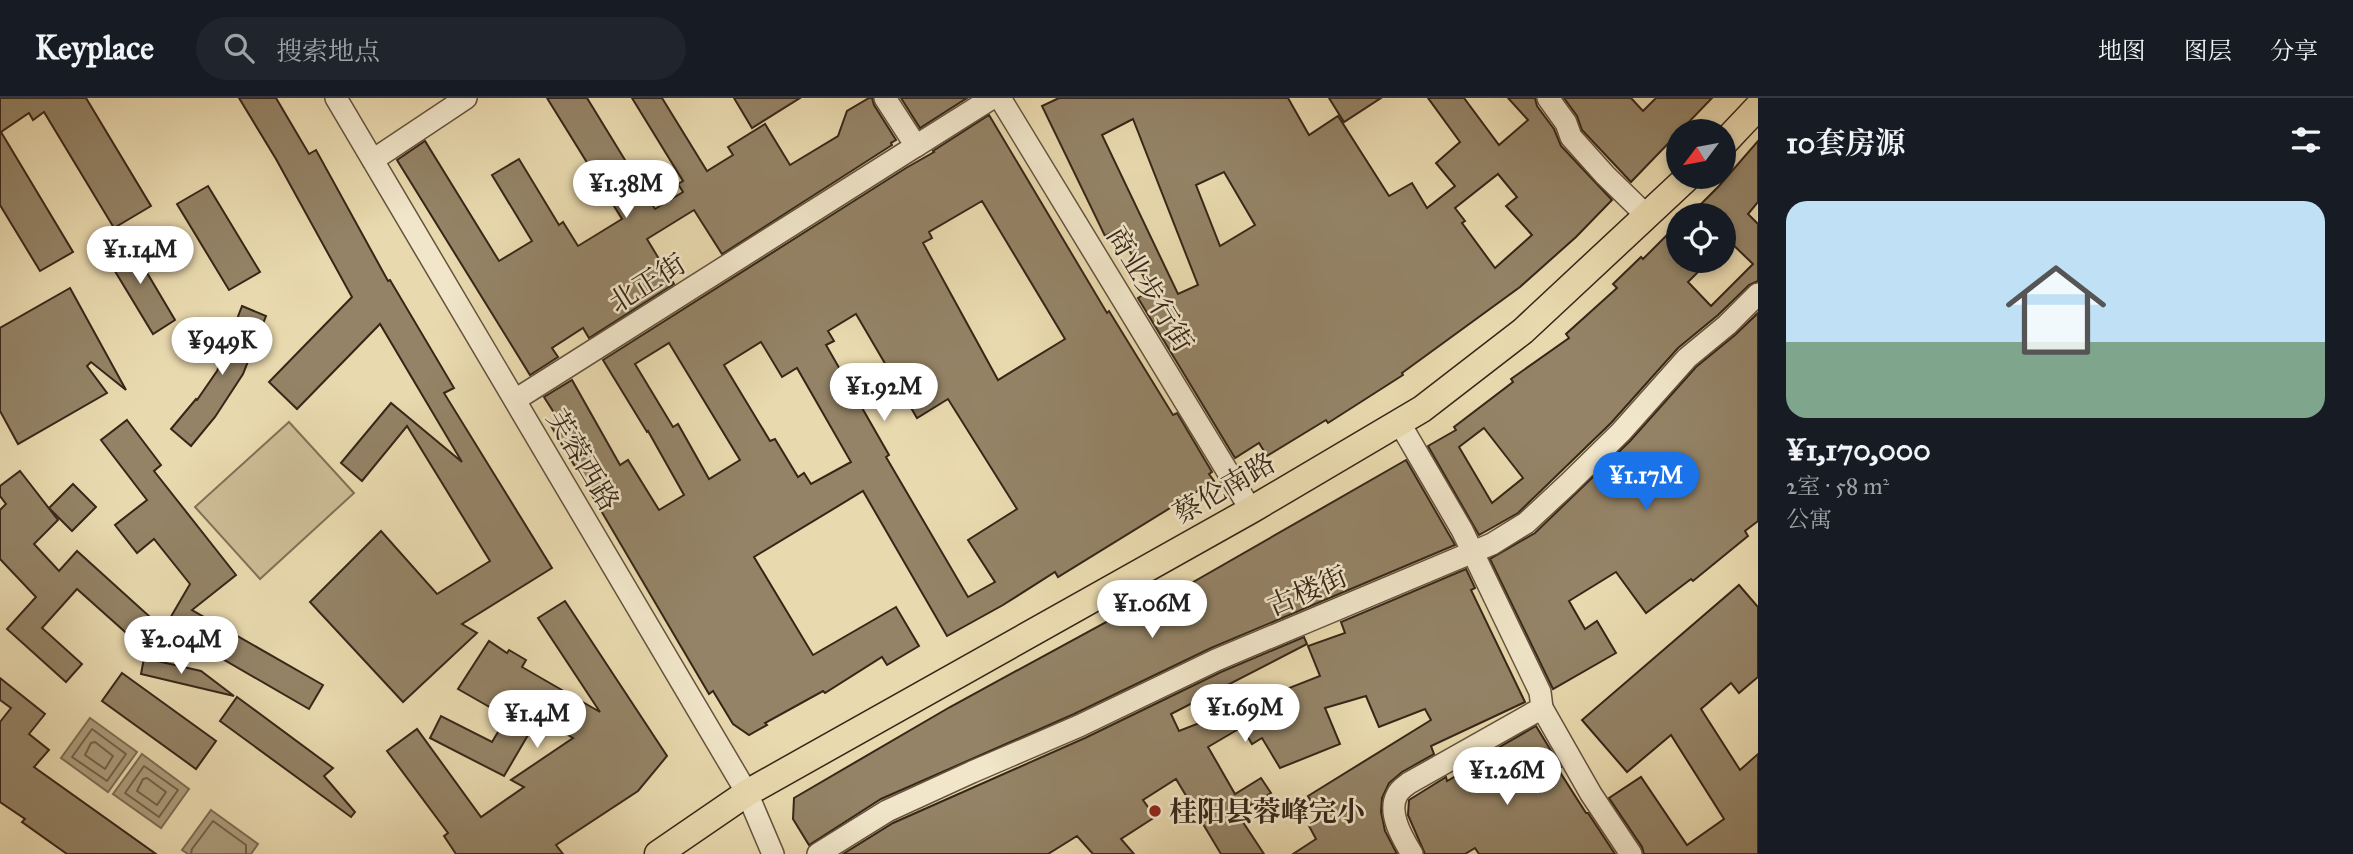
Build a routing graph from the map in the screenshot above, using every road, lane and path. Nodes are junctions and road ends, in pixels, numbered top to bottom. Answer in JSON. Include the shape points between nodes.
{"nodes":[{"id":1,"x":336,"y":98,"type":"edge"},
{"id":2,"x":466,"y":98,"type":"edge"},
{"id":3,"x":885,"y":98,"type":"edge"},
{"id":4,"x":992,"y":98,"type":"edge"},
{"id":5,"x":1000,"y":98,"type":"edge"},
{"id":6,"x":1548,"y":98,"type":"edge"},
{"id":7,"x":962,"y":106,"type":"edge"},
{"id":8,"x":1758,"y":107,"type":"edge"},
{"id":9,"x":1736,"y":130,"type":"edge"},
{"id":10,"x":916,"y":146,"type":"junction"},
{"id":11,"x":373,"y":160,"type":"junction"},
{"id":12,"x":1675,"y":189,"type":"edge"},
{"id":13,"x":1647,"y":216,"type":"junction"},
{"id":14,"x":1758,"y":294,"type":"edge"},
{"id":15,"x":515,"y":400,"type":"junction"},
{"id":16,"x":1399,"y":422,"type":"junction"},
{"id":17,"x":1251,"y":510,"type":"junction"},
{"id":18,"x":1473,"y":551,"type":"junction"},
{"id":19,"x":1542,"y":708,"type":"junction"},
{"id":20,"x":747,"y":793,"type":"junction"},
{"id":21,"x":658,"y":854,"type":"edge"},
{"id":22,"x":773,"y":854,"type":"edge"},
{"id":23,"x":818,"y":854,"type":"edge"},
{"id":24,"x":1412,"y":854,"type":"edge"},
{"id":25,"x":1630,"y":854,"type":"edge"}],
"edges":[{"from":1,"to":11,"type":"street","name":"芙蓉西路"},
{"from":2,"to":11,"type":"street"},
{"from":3,"to":10,"type":"street"},
{"from":4,"to":7,"type":"street"},
{"from":5,"to":17,"type":"street","name":"商业步行街"},
{"from":6,"to":13,"type":"street","via":[[1571,137]]},
{"from":7,"to":10,"type":"street"},
{"from":8,"to":9,"type":"main road"},
{"from":10,"to":15,"type":"street","name":"北正街"},
{"from":11,"to":15,"type":"street","name":"芙蓉西路"},
{"from":12,"to":13,"type":"main road","name":"蔡伦南路"},
{"from":13,"to":16,"type":"main road","name":"蔡伦南路","via":[[1523,331]]},
{"from":14,"to":18,"type":"street","name":"古楼街","via":[[1686,358],[1621,432],[1526,523]]},
{"from":15,"to":20,"type":"street","name":"芙蓉西路"},
{"from":16,"to":17,"type":"main road","name":"蔡伦南路"},
{"from":16,"to":18,"type":"street"},
{"from":17,"to":20,"type":"main road","name":"蔡伦南路"},
{"from":18,"to":19,"type":"street","via":[[1540,692]]},
{"from":18,"to":23,"type":"street","name":"古楼街","via":[[1216,660],[960,777],[887,811]]},
{"from":19,"to":24,"type":"street","via":[[1397,794],[1397,825]]},
{"from":19,"to":25,"type":"street"},
{"from":20,"to":21,"type":"main road","name":"蔡伦南路"},
{"from":20,"to":22,"type":"street","name":"芙蓉西路"}]}
